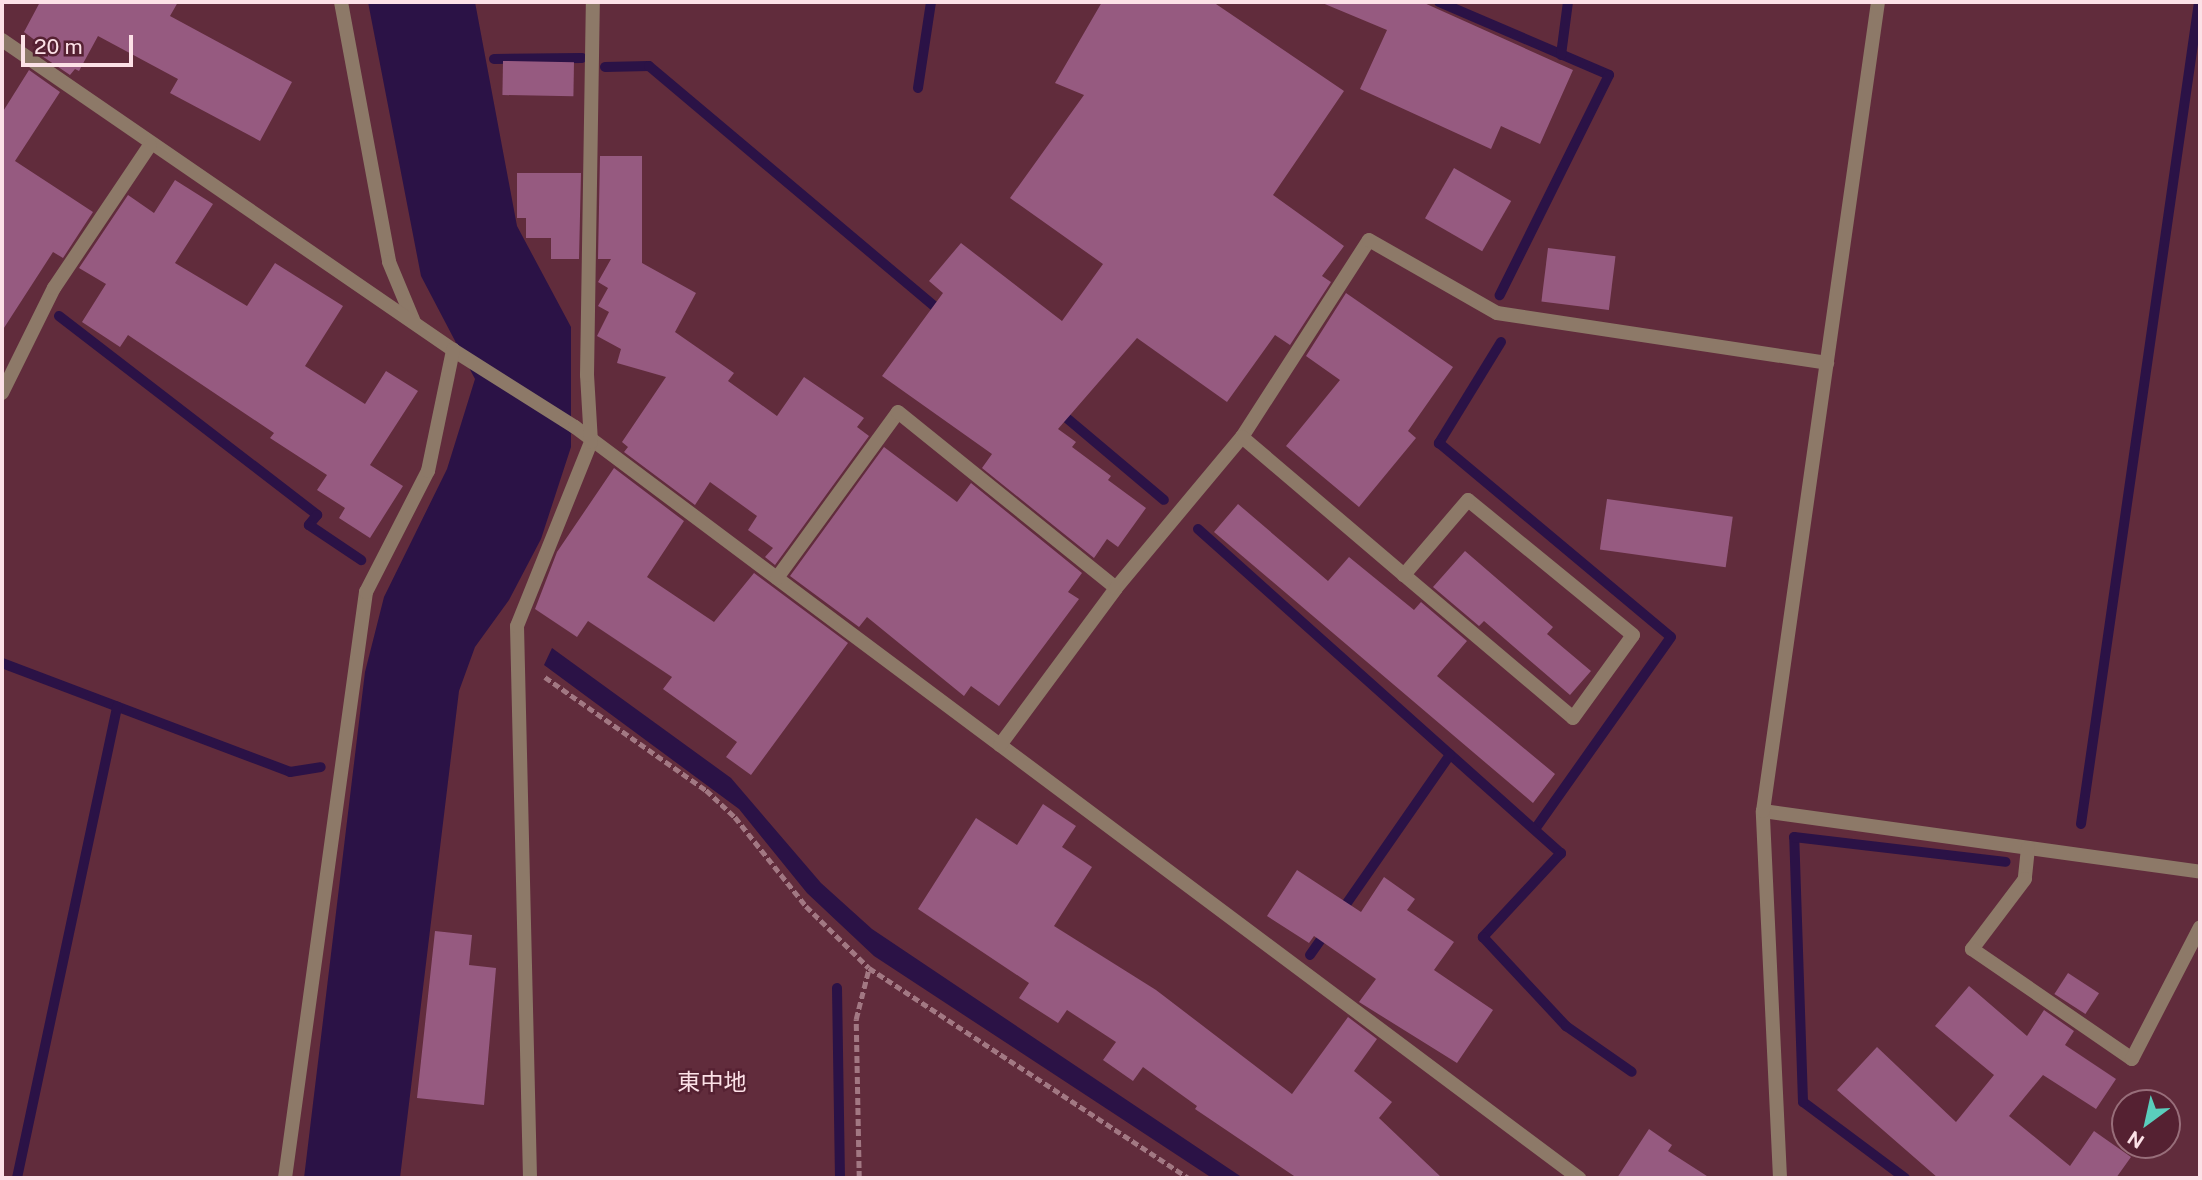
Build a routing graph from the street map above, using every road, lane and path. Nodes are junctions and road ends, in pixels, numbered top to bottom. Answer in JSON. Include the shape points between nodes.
{"nodes":[{"id":1,"x":341,"y":2,"type":"edge"},
{"id":2,"x":593,"y":2,"type":"edge"},
{"id":3,"x":1878,"y":2,"type":"edge"},
{"id":4,"x":2,"y":40,"type":"edge"},
{"id":5,"x":150,"y":145,"type":"junction"},
{"id":6,"x":414,"y":323,"type":"junction"},
{"id":7,"x":453,"y":350,"type":"junction"},
{"id":8,"x":1827,"y":363,"type":"junction"},
{"id":9,"x":2,"y":393,"type":"edge"},
{"id":10,"x":1242,"y":437,"type":"junction"},
{"id":11,"x":591,"y":442,"type":"junction"},
{"id":12,"x":1404,"y":575,"type":"junction"},
{"id":13,"x":777,"y":578,"type":"junction"},
{"id":14,"x":1116,"y":588,"type":"junction"},
{"id":15,"x":518,"y":659,"type":"junction"},
{"id":16,"x":1000,"y":745,"type":"junction"},
{"id":17,"x":1763,"y":811,"type":"junction"},
{"id":18,"x":2028,"y":848,"type":"junction"},
{"id":19,"x":2200,"y":872,"type":"edge"},
{"id":20,"x":2200,"y":927,"type":"edge"},
{"id":21,"x":869,"y":968,"type":"junction"},
{"id":22,"x":285,"y":1178,"type":"edge"},
{"id":23,"x":530,"y":1178,"type":"edge"},
{"id":24,"x":859,"y":1178,"type":"edge"},
{"id":25,"x":1189,"y":1178,"type":"edge"},
{"id":26,"x":1579,"y":1178,"type":"edge"},
{"id":27,"x":1780,"y":1178,"type":"edge"}],
"edges":[{"from":1,"to":6,"type":"street","via":[[389,262]]},
{"from":2,"to":11,"type":"street"},
{"from":3,"to":8,"type":"street"},
{"from":4,"to":5,"type":"street"},
{"from":5,"to":6,"type":"street"},
{"from":5,"to":9,"type":"street","via":[[54,288]]},
{"from":6,"to":7,"type":"street"},
{"from":7,"to":11,"type":"street","via":[[575,427]]},
{"from":7,"to":22,"type":"street","via":[[428,471],[366,592]]},
{"from":8,"to":10,"type":"street","via":[[1497,313],[1369,240]]},
{"from":8,"to":17,"type":"street"},
{"from":10,"to":12,"type":"street"},
{"from":10,"to":14,"type":"street"},
{"from":11,"to":13,"type":"street"},
{"from":11,"to":15,"type":"street","via":[[517,626]]},
{"from":12,"to":12,"type":"street","via":[[1573,718],[1633,635],[1468,500]]},
{"from":13,"to":14,"type":"street","via":[[898,412]]},
{"from":13,"to":16,"type":"street"},
{"from":14,"to":16,"type":"street"},
{"from":15,"to":21,"type":"path","via":[[706,790],[735,817],[806,906]]},
{"from":15,"to":23,"type":"street"},
{"from":16,"to":26,"type":"street"},
{"from":17,"to":18,"type":"street"},
{"from":17,"to":27,"type":"street"},
{"from":18,"to":19,"type":"street"},
{"from":18,"to":20,"type":"street","via":[[2025,879],[1972,949],[2132,1059]]},
{"from":21,"to":24,"type":"path","via":[[856,1019]]},
{"from":21,"to":25,"type":"path"}]}
